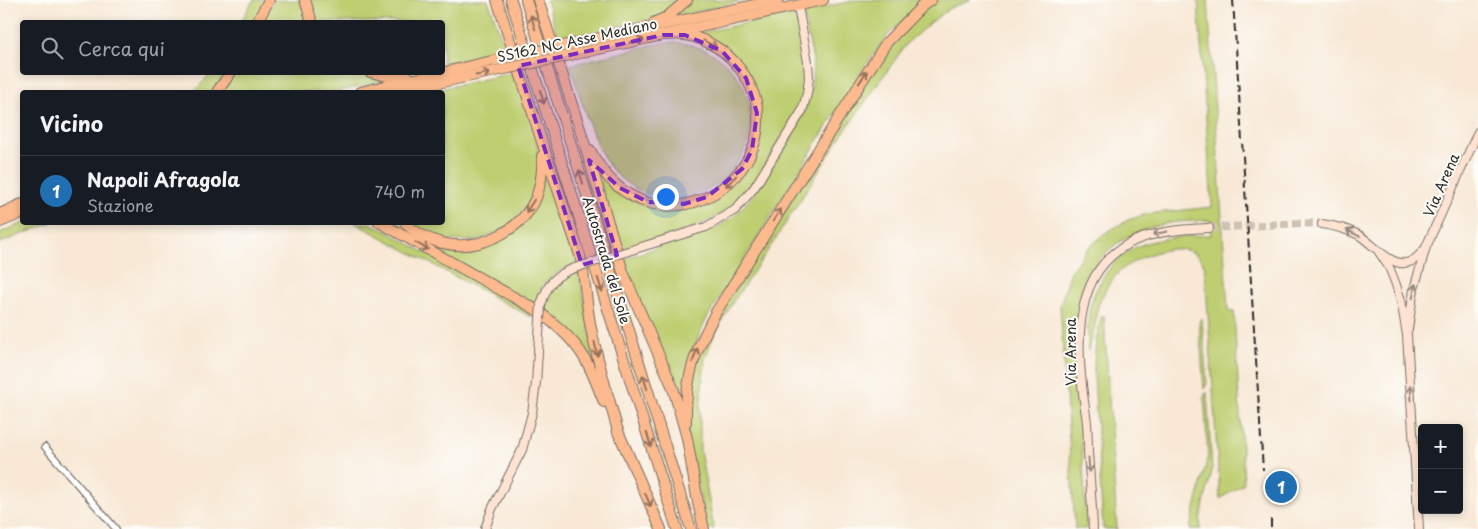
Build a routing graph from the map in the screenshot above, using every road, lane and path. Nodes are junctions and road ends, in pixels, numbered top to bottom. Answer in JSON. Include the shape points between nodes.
{"nodes":[{"id":1,"x":269,"y":0,"type":"edge"},
{"id":2,"x":305,"y":0,"type":"edge"},
{"id":3,"x":498,"y":0,"type":"edge"},
{"id":4,"x":511,"y":0,"type":"edge"},
{"id":5,"x":526,"y":0,"type":"edge"},
{"id":6,"x":538,"y":0,"type":"edge"},
{"id":7,"x":687,"y":0,"type":"edge"},
{"id":8,"x":778,"y":0,"type":"edge"},
{"id":9,"x":824,"y":0,"type":"edge"},
{"id":10,"x":931,"y":0,"type":"edge"},
{"id":11,"x":798,"y":12,"type":"dead end"},
{"id":12,"x":258,"y":20,"type":"edge"},
{"id":13,"x":311,"y":20,"type":"edge"},
{"id":14,"x":632,"y":32,"type":"junction"},
{"id":15,"x":663,"y":35,"type":"junction"},
{"id":16,"x":574,"y":49,"type":"junction"},
{"id":17,"x":445,"y":71,"type":"edge"},
{"id":18,"x":464,"y":73,"type":"junction"},
{"id":19,"x":229,"y":75,"type":"edge"},
{"id":20,"x":383,"y":75,"type":"edge"},
{"id":21,"x":415,"y":75,"type":"edge"},
{"id":22,"x":218,"y":90,"type":"edge"},
{"id":23,"x":371,"y":90,"type":"edge"},
{"id":24,"x":401,"y":90,"type":"edge"},
{"id":25,"x":426,"y":90,"type":"edge"},
{"id":26,"x":580,"y":129,"type":"junction"},
{"id":27,"x":1478,"y":132,"type":"edge"},
{"id":28,"x":542,"y":142,"type":"junction"},
{"id":29,"x":20,"y":205,"type":"edge"},
{"id":30,"x":0,"y":214,"type":"edge"},
{"id":31,"x":20,"y":214,"type":"edge"},
{"id":32,"x":0,"y":222,"type":"edge"},
{"id":33,"x":1322,"y":224,"type":"tunnel mouth"},
{"id":34,"x":384,"y":225,"type":"edge"},
{"id":35,"x":407,"y":225,"type":"edge"},
{"id":36,"x":1209,"y":228,"type":"tunnel mouth"},
{"id":37,"x":1426,"y":248,"type":"junction"},
{"id":38,"x":1379,"y":252,"type":"junction"},
{"id":39,"x":1407,"y":336,"type":"junction"},
{"id":40,"x":620,"y":435,"type":"junction"},
{"id":41,"x":687,"y":438,"type":"junction"},
{"id":42,"x":45,"y":447,"type":"dead end"},
{"id":43,"x":116,"y":529,"type":"edge"},
{"id":44,"x":485,"y":529,"type":"edge"},
{"id":45,"x":661,"y":529,"type":"edge"},
{"id":46,"x":676,"y":529,"type":"edge"},
{"id":47,"x":691,"y":529,"type":"edge"},
{"id":48,"x":704,"y":529,"type":"edge"},
{"id":49,"x":1093,"y":529,"type":"edge"},
{"id":50,"x":1419,"y":529,"type":"edge"}],
"edges":[{"from":1,"to":12,"type":"highway"},
{"from":2,"to":13,"type":"highway"},
{"from":3,"to":28,"type":"highway"},
{"from":4,"to":46,"type":"highway","name":"Autostrada del Sole","one_way":true},
{"from":47,"to":5,"type":"highway","name":"Autostrada del Sole","one_way":true},
{"from":6,"to":26,"type":"highway"},
{"from":7,"to":14,"type":"highway","via":[[667,17]]},
{"from":8,"to":14,"type":"highway","name":"SS162 NC Asse Mediano"},
{"from":9,"to":15,"type":"highway","name":"SS162 NC Asse Mediano"},
{"from":41,"to":10,"type":"highway","one_way":true,"via":[[686,400],[690,372],[699,344],[716,312],[886,42]]},
{"from":11,"to":44,"type":"street","bridge":true,"via":[[809,78],[802,111],[754,188],[735,210],[706,227],[565,271],[547,288],[541,305],[532,413],[522,450]]},
{"from":14,"to":16,"type":"highway","name":"SS162 NC Asse Mediano"},
{"from":16,"to":15,"type":"highway","name":"SS162 NC Asse Mediano","one_way":true},
{"from":15,"to":26,"type":"highway","one_way":true,"via":[[685,35],[722,50],[746,78],[753,92],[757,130],[752,150],[742,169],[725,187],[707,198],[684,204],[648,202],[620,188],[607,176]]},
{"from":16,"to":18,"type":"highway","name":"SS162 NC Asse Mediano","bridge":true},
{"from":17,"to":18,"type":"highway"},
{"from":18,"to":23,"type":"highway","name":"SS162 NC Asse Mediano"},
{"from":18,"to":24,"type":"highway","name":"SS162 NC Asse Mediano"},
{"from":18,"to":25,"type":"highway"},
{"from":19,"to":22,"type":"highway"},
{"from":20,"to":21,"type":"highway"},
{"from":26,"to":41,"type":"highway","via":[[622,272],[673,388]]},
{"from":27,"to":37,"type":"street","name":"Via Arena"},
{"from":28,"to":35,"type":"highway","one_way":true,"via":[[542,176],[535,199],[514,226],[495,238],[473,245],[451,245],[429,239]]},
{"from":28,"to":40,"type":"highway","one_way":true,"via":[[580,255],[590,323]]},
{"from":29,"to":30,"type":"highway"},
{"from":31,"to":32,"type":"highway"},
{"from":38,"to":33,"type":"street","name":"Via Arena","one_way":true,"via":[[1357,234]]},
{"from":34,"to":40,"type":"highway","one_way":true,"via":[[535,309],[553,323],[585,359]]},
{"from":36,"to":49,"type":"street","name":"Via Arena","one_way":true,"via":[[1161,232],[1136,240],[1102,266],[1086,294],[1081,315],[1080,350]]},
{"from":37,"to":38,"type":"street","name":"Via Arena","via":[[1416,259],[1403,264]]},
{"from":39,"to":37,"type":"street","name":"Via Arena","one_way":true,"via":[[1414,288]]},
{"from":38,"to":39,"type":"street","name":"Via Arena","via":[[1401,300]]},
{"from":50,"to":39,"type":"street","name":"Via Arena","one_way":true},
{"from":40,"to":45,"type":"highway","one_way":true},
{"from":41,"to":48,"type":"highway"},
{"from":42,"to":43,"type":"street"}]}
